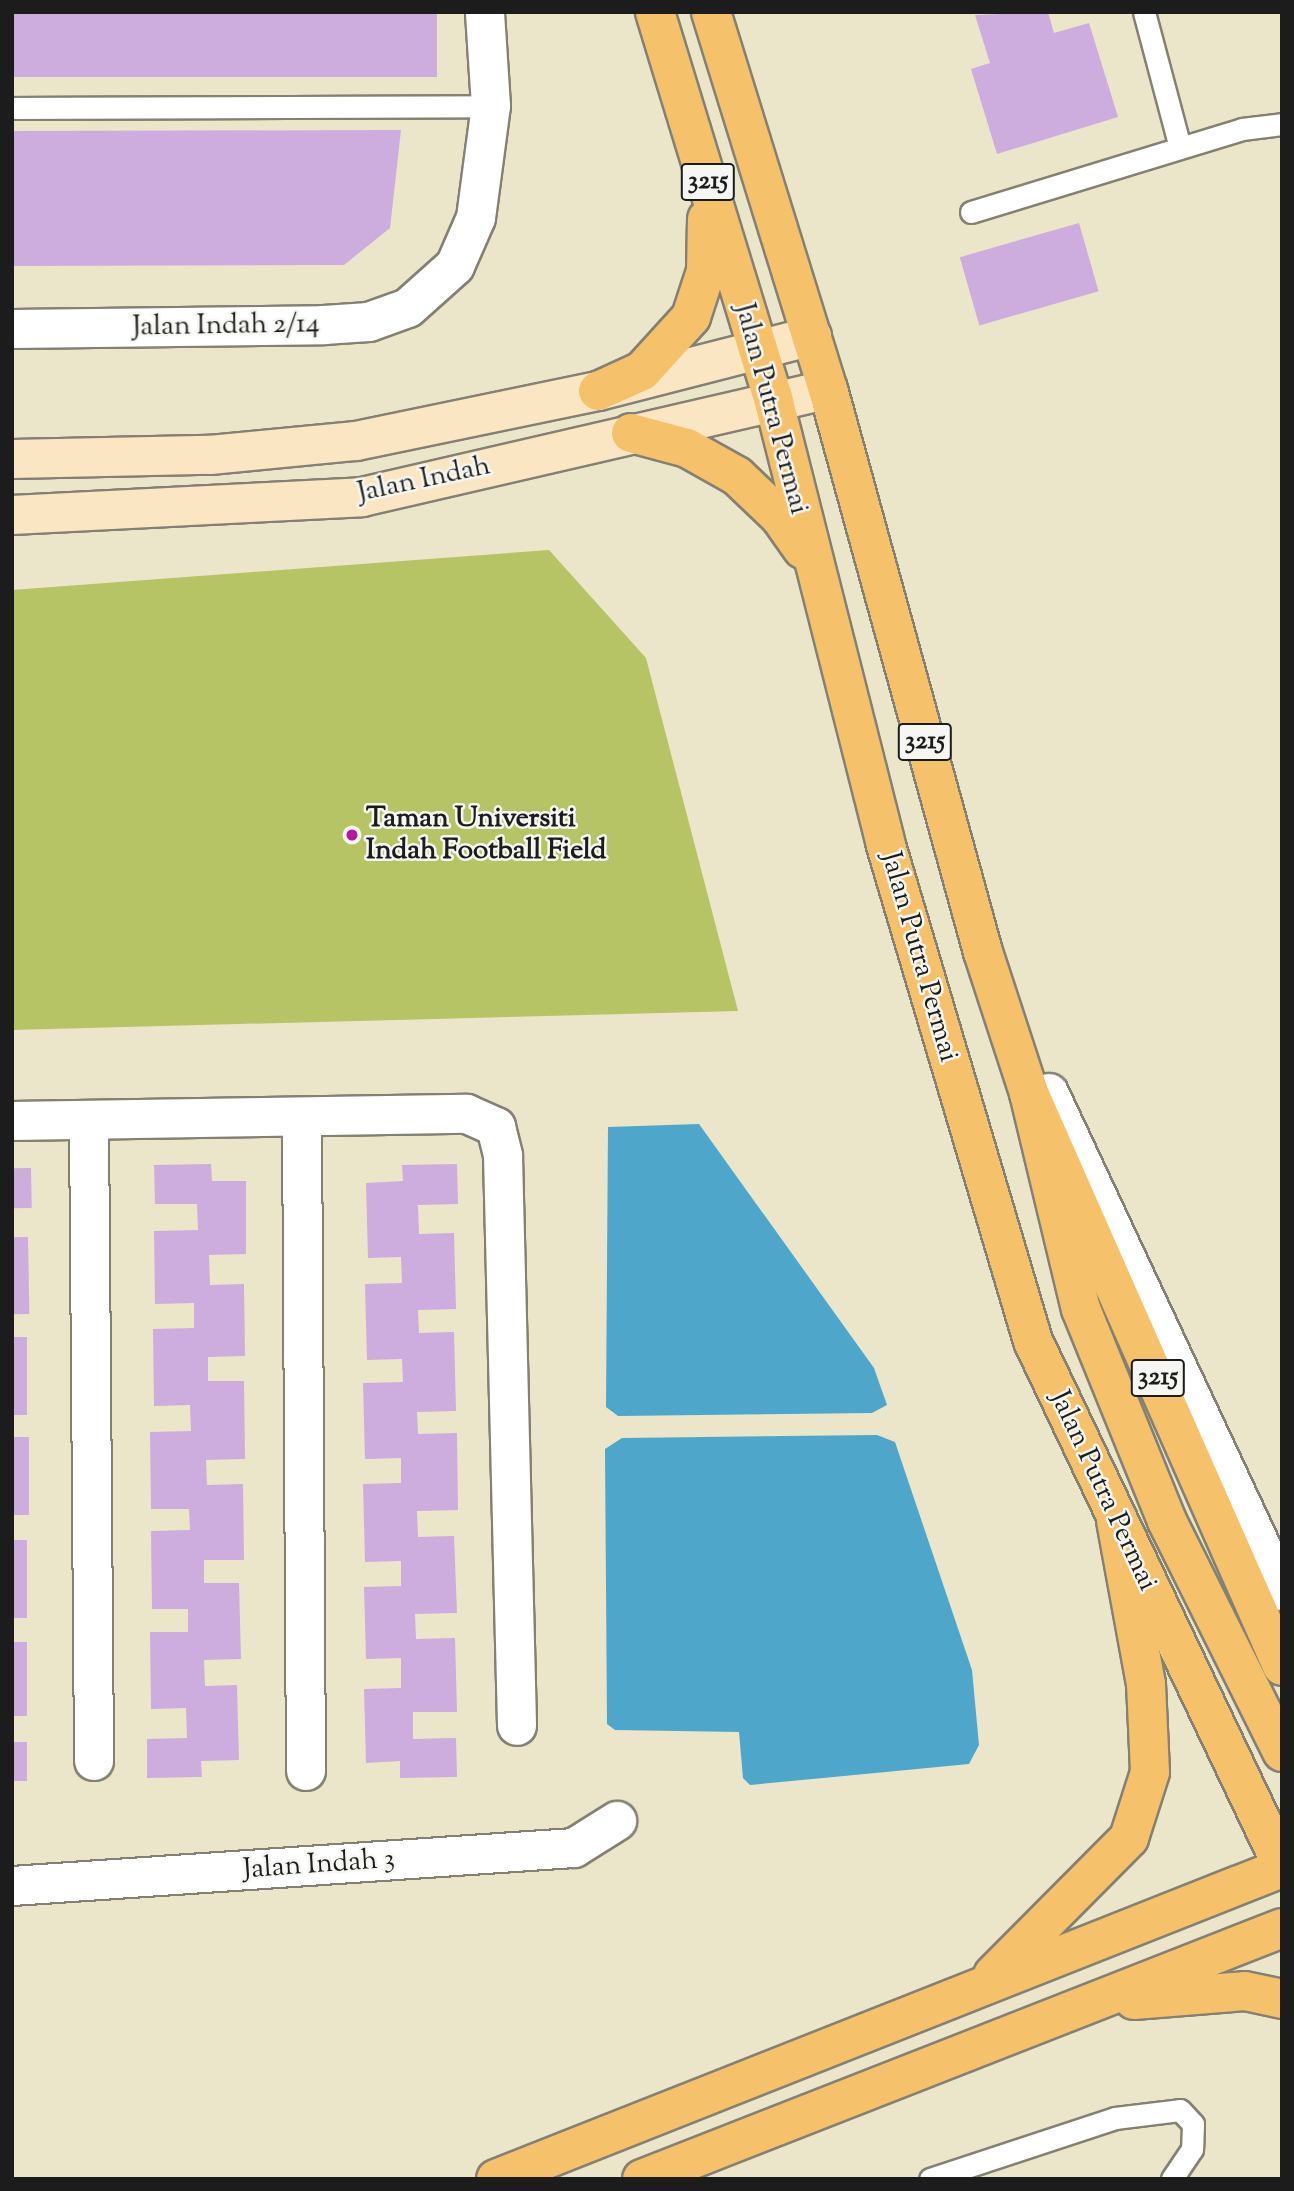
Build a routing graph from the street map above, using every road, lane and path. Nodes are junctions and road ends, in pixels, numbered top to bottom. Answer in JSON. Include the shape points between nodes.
{"nodes":[{"id":1,"x":485,"y":12,"type":"edge"},
{"id":2,"x":655,"y":12,"type":"edge"},
{"id":3,"x":711,"y":12,"type":"edge"},
{"id":4,"x":1144,"y":12,"type":"edge"},
{"id":5,"x":491,"y":106,"type":"junction"},
{"id":6,"x":12,"y":108,"type":"edge"},
{"id":7,"x":1282,"y":124,"type":"edge"},
{"id":8,"x":1180,"y":147,"type":"junction"},
{"id":9,"x":708,"y":183,"type":"junction"},
{"id":10,"x":971,"y":212,"type":"dead end"},
{"id":11,"x":12,"y":329,"type":"edge"},
{"id":12,"x":813,"y":336,"type":"junction"},
{"id":13,"x":757,"y":353,"type":"junction"},
{"id":14,"x":828,"y":389,"type":"junction"},
{"id":15,"x":598,"y":391,"type":"junction"},
{"id":16,"x":774,"y":402,"type":"junction"},
{"id":17,"x":631,"y":433,"type":"junction"},
{"id":18,"x":12,"y":459,"type":"edge"},
{"id":19,"x":12,"y":514,"type":"edge"},
{"id":20,"x":811,"y":566,"type":"junction"},
{"id":21,"x":983,"y":952,"type":"junction"},
{"id":22,"x":1029,"y":1093,"type":"junction"},
{"id":23,"x":302,"y":1120,"type":"junction"},
{"id":24,"x":12,"y":1121,"type":"edge"},
{"id":25,"x":89,"y":1121,"type":"junction"},
{"id":26,"x":1116,"y":1521,"type":"junction"},
{"id":27,"x":1282,"y":1591,"type":"edge"},
{"id":28,"x":1282,"y":1666,"type":"edge"},
{"id":29,"x":517,"y":1726,"type":"dead end"},
{"id":30,"x":1282,"y":1752,"type":"edge"},
{"id":31,"x":94,"y":1761,"type":"dead end"},
{"id":32,"x":306,"y":1770,"type":"dead end"},
{"id":33,"x":617,"y":1821,"type":"dead end"},
{"id":34,"x":1282,"y":1866,"type":"edge"},
{"id":35,"x":12,"y":1886,"type":"edge"},
{"id":36,"x":1282,"y":1928,"type":"edge"},
{"id":37,"x":979,"y":1989,"type":"junction"},
{"id":38,"x":1282,"y":1998,"type":"edge"},
{"id":39,"x":1095,"y":2003,"type":"junction"},
{"id":40,"x":496,"y":2179,"type":"edge"},
{"id":41,"x":642,"y":2179,"type":"edge"},
{"id":42,"x":930,"y":2179,"type":"edge"},
{"id":43,"x":1172,"y":2179,"type":"edge"}],
"edges":[{"from":1,"to":5,"type":"street"},
{"from":2,"to":9,"type":"main road","name":"Jalan Putra Permai","number":"3215"},
{"from":3,"to":12,"type":"main road","name":"Jalan Putra Permai","number":"3215"},
{"from":4,"to":8,"type":"lane"},
{"from":5,"to":6,"type":"lane"},
{"from":5,"to":11,"type":"street","name":"Jalan Indah 2/14","via":[[476,218],[456,266],[432,292],[369,323]]},
{"from":7,"to":8,"type":"lane"},
{"from":8,"to":10,"type":"lane"},
{"from":9,"to":13,"type":"main road","name":"Jalan Putra Permai","number":"3215"},
{"from":9,"to":15,"type":"main road","via":[[706,271],[691,317],[642,371]]},
{"from":12,"to":13,"type":"street","name":"Jalan Indah"},
{"from":12,"to":14,"type":"main road","name":"Jalan Putra Permai","number":"3215"},
{"from":13,"to":15,"type":"street","name":"Jalan Indah"},
{"from":13,"to":16,"type":"main road","name":"Jalan Putra Permai","number":"3215"},
{"from":14,"to":16,"type":"street","name":"Jalan Indah"},
{"from":14,"to":21,"type":"main road","name":"Jalan Putra Permai","number":"3215"},
{"from":15,"to":18,"type":"street","name":"Jalan Indah","via":[[279,451]]},
{"from":16,"to":17,"type":"street","name":"Jalan Indah"},
{"from":16,"to":20,"type":"main road","name":"Jalan Putra Permai","number":"3215"},
{"from":17,"to":19,"type":"street","name":"Jalan Indah","via":[[362,496]]},
{"from":17,"to":20,"type":"main road","via":[[687,448],[737,476],[780,517]]},
{"from":20,"to":26,"type":"main road","name":"Jalan Putra Permai","number":"3215","via":[[885,842],[1032,1341]]},
{"from":21,"to":22,"type":"main road","name":"Jalan Putra Permai","number":"3215"},
{"from":21,"to":27,"type":"street"},
{"from":22,"to":28,"type":"main road","name":"Jalan Putra Permai","number":"3215"},
{"from":22,"to":30,"type":"main road","via":[[1082,1309],[1167,1521]]},
{"from":23,"to":25,"type":"street"},
{"from":23,"to":29,"type":"street","via":[[467,1114],[484,1117],[502,1140]]},
{"from":23,"to":32,"type":"street"},
{"from":24,"to":25,"type":"street"},
{"from":25,"to":31,"type":"street"},
{"from":26,"to":34,"type":"main road","name":"Jalan Putra Permai","number":"3215"},
{"from":26,"to":37,"type":"main road","via":[[1146,1684],[1150,1772],[1129,1838]]},
{"from":33,"to":35,"type":"street","name":"Jalan Indah 3","via":[[574,1848]]},
{"from":34,"to":37,"type":"main road"},
{"from":36,"to":39,"type":"main road"},
{"from":37,"to":40,"type":"main road"},
{"from":38,"to":39,"type":"main road","via":[[1245,1991]]},
{"from":39,"to":41,"type":"main road"},
{"from":42,"to":43,"type":"lane","via":[[1115,2118],[1180,2110],[1193,2124],[1192,2148]]}]}
